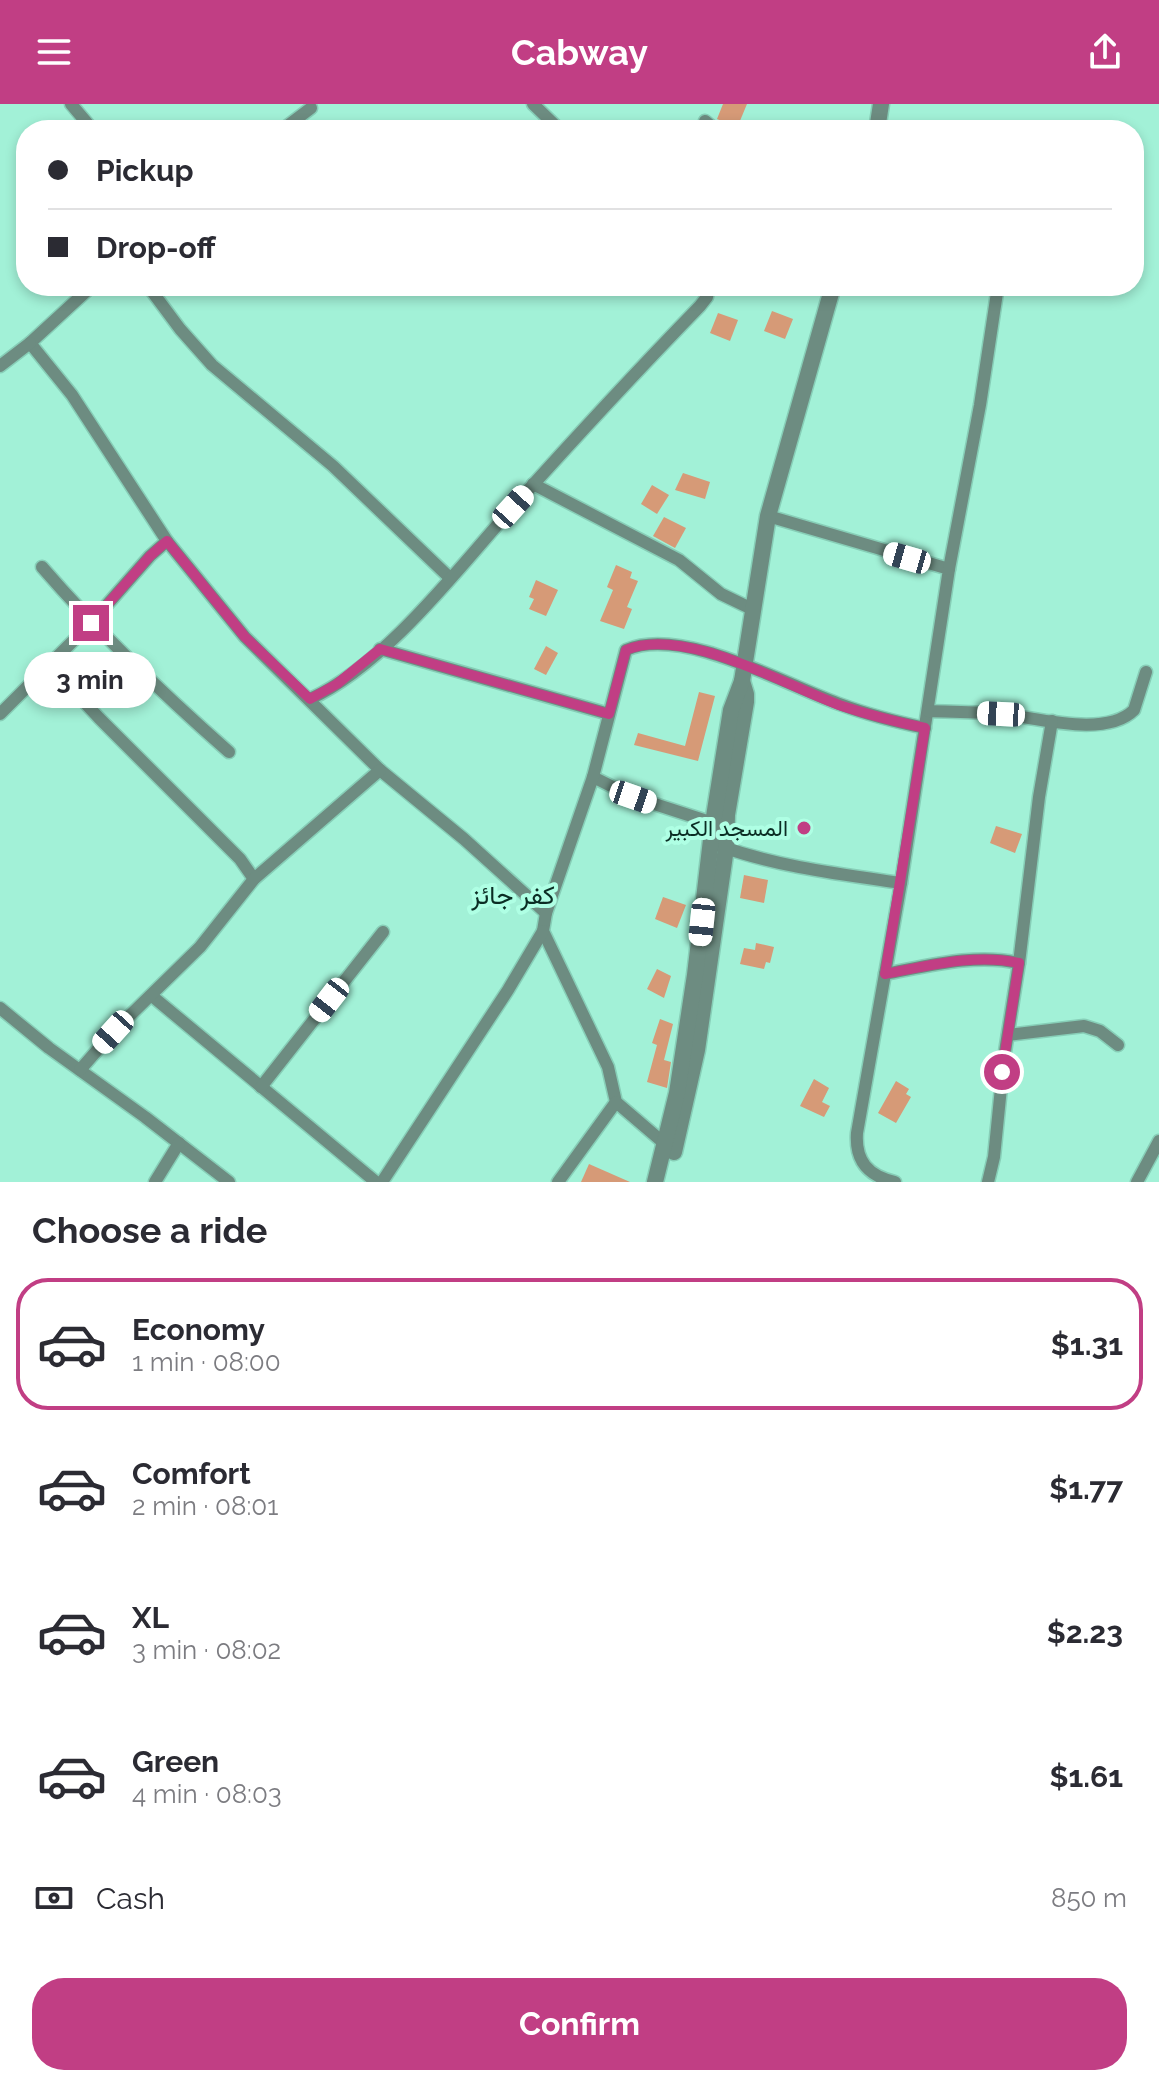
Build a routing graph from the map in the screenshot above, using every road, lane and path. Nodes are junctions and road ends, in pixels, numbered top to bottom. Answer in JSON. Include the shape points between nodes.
{"nodes":[{"id":1,"x":71,"y":104,"type":"edge"},
{"id":2,"x":533,"y":104,"type":"edge"},
{"id":3,"x":312,"y":105,"type":"edge"},
{"id":4,"x":85,"y":120,"type":"edge"},
{"id":5,"x":294,"y":120,"type":"edge"},
{"id":6,"x":550,"y":120,"type":"edge"},
{"id":7,"x":81,"y":296,"type":"edge"},
{"id":8,"x":155,"y":296,"type":"edge"},
{"id":9,"x":707,"y":296,"type":"edge"},
{"id":10,"x":830,"y":296,"type":"edge"},
{"id":11,"x":996,"y":296,"type":"edge"},
{"id":12,"x":30,"y":343,"type":"junction"},
{"id":13,"x":0,"y":366,"type":"edge"},
{"id":14,"x":533,"y":484,"type":"junction"},
{"id":15,"x":768,"y":516,"type":"junction"},
{"id":16,"x":167,"y":541,"type":"junction"},
{"id":17,"x":42,"y":567,"type":"dead end"},
{"id":18,"x":949,"y":569,"type":"junction"},
{"id":19,"x":450,"y":578,"type":"junction"},
{"id":20,"x":752,"y":609,"type":"junction"},
{"id":21,"x":91,"y":623,"type":"junction"},
{"id":22,"x":380,"y":649,"type":"junction"},
{"id":23,"x":49,"y":664,"type":"junction"},
{"id":24,"x":1146,"y":672,"type":"dead end"},
{"id":25,"x":743,"y":673,"type":"junction"},
{"id":26,"x":310,"y":699,"type":"junction"},
{"id":27,"x":928,"y":711,"type":"junction"},
{"id":28,"x":0,"y":714,"type":"edge"},
{"id":29,"x":609,"y":714,"type":"junction"},
{"id":30,"x":1052,"y":721,"type":"junction"},
{"id":31,"x":925,"y":728,"type":"junction"},
{"id":32,"x":229,"y":752,"type":"dead end"},
{"id":33,"x":380,"y":770,"type":"junction"},
{"id":34,"x":593,"y":777,"type":"junction"},
{"id":35,"x":713,"y":823,"type":"junction"},
{"id":36,"x":718,"y":845,"type":"junction"},
{"id":37,"x":254,"y":879,"type":"junction"},
{"id":38,"x":901,"y":883,"type":"junction"},
{"id":39,"x":546,"y":913,"type":"junction"},
{"id":40,"x":543,"y":931,"type":"junction"},
{"id":41,"x":383,"y":932,"type":"dead end"},
{"id":42,"x":1019,"y":963,"type":"junction"},
{"id":43,"x":885,"y":974,"type":"junction"},
{"id":44,"x":152,"y":996,"type":"junction"},
{"id":45,"x":0,"y":1008,"type":"edge"},
{"id":46,"x":1008,"y":1035,"type":"junction"},
{"id":47,"x":1118,"y":1045,"type":"dead end"},
{"id":48,"x":80,"y":1070,"type":"junction"},
{"id":49,"x":261,"y":1087,"type":"junction"},
{"id":50,"x":616,"y":1102,"type":"junction"},
{"id":51,"x":1159,"y":1141,"type":"edge"},
{"id":52,"x":179,"y":1143,"type":"junction"},
{"id":53,"x":665,"y":1144,"type":"junction"},
{"id":54,"x":888,"y":1181,"type":"edge"},
{"id":55,"x":155,"y":1182,"type":"edge"},
{"id":56,"x":229,"y":1182,"type":"edge"},
{"id":57,"x":379,"y":1182,"type":"edge"},
{"id":58,"x":558,"y":1182,"type":"edge"},
{"id":59,"x":655,"y":1182,"type":"edge"},
{"id":60,"x":665,"y":1182,"type":"edge"},
{"id":61,"x":988,"y":1182,"type":"edge"},
{"id":62,"x":1137,"y":1182,"type":"edge"}],
"edges":[{"from":1,"to":4,"type":"street"},
{"from":2,"to":6,"type":"street"},
{"from":3,"to":5,"type":"street"},
{"from":7,"to":12,"type":"street"},
{"from":8,"to":19,"type":"street","via":[[212,365],[333,466]]},
{"from":9,"to":14,"type":"street"},
{"from":10,"to":15,"type":"street"},
{"from":11,"to":18,"type":"street"},
{"from":12,"to":13,"type":"street"},
{"from":12,"to":16,"type":"street","via":[[72,395]]},
{"from":14,"to":19,"type":"street"},
{"from":14,"to":20,"type":"street","via":[[679,560],[721,594]]},
{"from":15,"to":18,"type":"street"},
{"from":15,"to":20,"type":"street"},
{"from":16,"to":21,"type":"street"},
{"from":16,"to":26,"type":"street","via":[[245,637]]},
{"from":17,"to":21,"type":"street"},
{"from":18,"to":27,"type":"street"},
{"from":19,"to":22,"type":"street"},
{"from":20,"to":25,"type":"street"},
{"from":21,"to":23,"type":"street"},
{"from":21,"to":32,"type":"street"},
{"from":22,"to":26,"type":"street"},
{"from":22,"to":29,"type":"street"},
{"from":23,"to":28,"type":"street"},
{"from":23,"to":37,"type":"street"},
{"from":24,"to":30,"type":"street","via":[[1134,710],[1120,720]]},
{"from":25,"to":29,"type":"street","via":[[698,649],[628,649]]},
{"from":25,"to":31,"type":"street"},
{"from":25,"to":35,"type":"street","via":[[731,710]]},
{"from":25,"to":36,"type":"street","via":[[746,702]]},
{"from":26,"to":33,"type":"street"},
{"from":27,"to":30,"type":"street"},
{"from":27,"to":31,"type":"street"},
{"from":29,"to":34,"type":"street"},
{"from":30,"to":42,"type":"street"},
{"from":31,"to":38,"type":"street"},
{"from":33,"to":37,"type":"street"},
{"from":33,"to":39,"type":"street"},
{"from":34,"to":35,"type":"street","via":[[633,797]]},
{"from":34,"to":39,"type":"street"},
{"from":35,"to":36,"type":"street"},
{"from":36,"to":38,"type":"street","via":[[800,869]]},
{"from":36,"to":53,"type":"street"},
{"from":36,"to":60,"type":"street","via":[[697,1050]]},
{"from":37,"to":44,"type":"street","via":[[207,939]]},
{"from":38,"to":43,"type":"street"},
{"from":39,"to":40,"type":"street"},
{"from":40,"to":50,"type":"street","via":[[608,1067]]},
{"from":40,"to":57,"type":"street"},
{"from":41,"to":49,"type":"street"},
{"from":42,"to":43,"type":"street","via":[[975,960]]},
{"from":42,"to":46,"type":"street"},
{"from":43,"to":54,"type":"street","via":[[856,1147],[866,1169]]},
{"from":44,"to":48,"type":"street"},
{"from":44,"to":49,"type":"street"},
{"from":45,"to":48,"type":"street"},
{"from":46,"to":47,"type":"street","via":[[1084,1026]]},
{"from":46,"to":61,"type":"street"},
{"from":48,"to":52,"type":"street"},
{"from":49,"to":57,"type":"street"},
{"from":50,"to":53,"type":"street"},
{"from":50,"to":58,"type":"street"},
{"from":51,"to":62,"type":"street"},
{"from":52,"to":55,"type":"street"},
{"from":52,"to":56,"type":"street"},
{"from":53,"to":59,"type":"street"}]}
